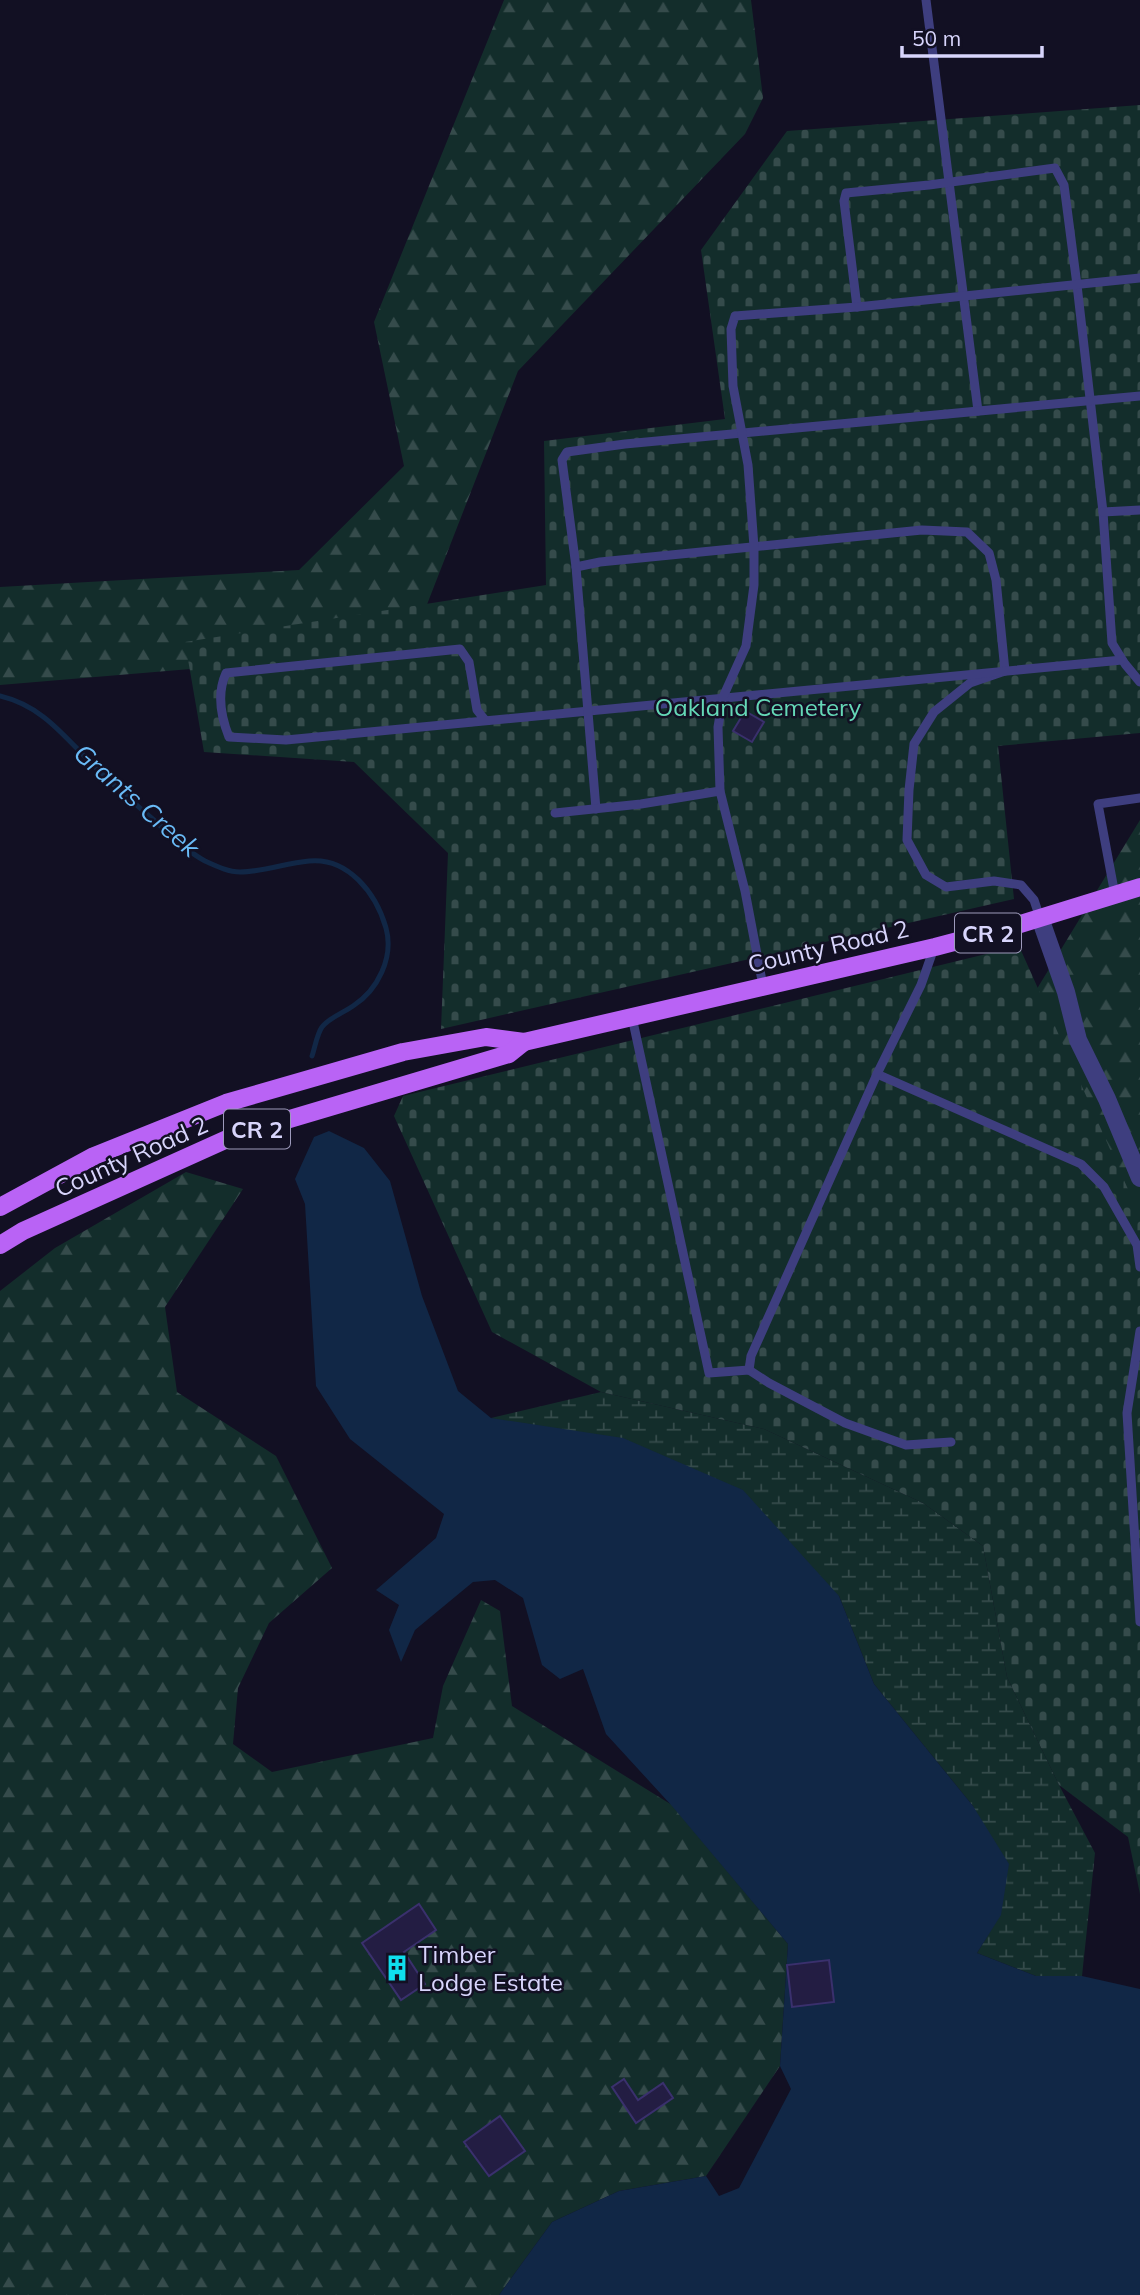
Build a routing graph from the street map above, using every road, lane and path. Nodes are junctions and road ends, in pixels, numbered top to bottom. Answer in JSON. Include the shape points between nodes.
{"nodes":[{"id":1,"x":926,"y":0,"type":"edge"},
{"id":2,"x":949,"y":183,"type":"junction"},
{"id":3,"x":1140,"y":278,"type":"edge"},
{"id":4,"x":1077,"y":285,"type":"junction"},
{"id":5,"x":963,"y":296,"type":"junction"},
{"id":6,"x":857,"y":307,"type":"junction"},
{"id":7,"x":1140,"y":396,"type":"edge"},
{"id":8,"x":1089,"y":401,"type":"junction"},
{"id":9,"x":978,"y":411,"type":"junction"},
{"id":10,"x":742,"y":433,"type":"junction"},
{"id":11,"x":1140,"y":510,"type":"edge"},
{"id":12,"x":1103,"y":512,"type":"junction"},
{"id":13,"x":754,"y":547,"type":"junction"},
{"id":14,"x":576,"y":567,"type":"junction"},
{"id":15,"x":1122,"y":660,"type":"junction"},
{"id":16,"x":1005,"y":671,"type":"junction"},
{"id":17,"x":1140,"y":682,"type":"edge"},
{"id":18,"x":723,"y":697,"type":"junction"},
{"id":19,"x":587,"y":710,"type":"junction"},
{"id":20,"x":485,"y":720,"type":"junction"},
{"id":21,"x":720,"y":790,"type":"junction"},
{"id":22,"x":1140,"y":798,"type":"edge"},
{"id":23,"x":596,"y":809,"type":"junction"},
{"id":24,"x":555,"y":813,"type":"dead end"},
{"id":25,"x":1140,"y":887,"type":"edge"},
{"id":26,"x":1115,"y":895,"type":"junction"},
{"id":27,"x":1040,"y":918,"type":"junction"},
{"id":28,"x":935,"y":947,"type":"junction"},
{"id":29,"x":763,"y":986,"type":"junction"},
{"id":30,"x":632,"y":1017,"type":"junction"},
{"id":31,"x":524,"y":1042,"type":"junction"},
{"id":32,"x":877,"y":1074,"type":"junction"},
{"id":33,"x":1140,"y":1178,"type":"edge"},
{"id":34,"x":0,"y":1207,"type":"edge"},
{"id":35,"x":0,"y":1245,"type":"edge"},
{"id":36,"x":1140,"y":1267,"type":"edge"},
{"id":37,"x":1140,"y":1331,"type":"edge"},
{"id":38,"x":749,"y":1370,"type":"junction"},
{"id":39,"x":951,"y":1442,"type":"dead end"},
{"id":40,"x":1140,"y":1622,"type":"edge"}],
"edges":[{"from":1,"to":2,"type":"lane"},
{"from":2,"to":4,"type":"lane","via":[[1055,168],[1063,185]]},
{"from":2,"to":5,"type":"lane"},
{"from":2,"to":6,"type":"lane","via":[[846,193]]},
{"from":3,"to":4,"type":"lane"},
{"from":4,"to":5,"type":"lane"},
{"from":4,"to":8,"type":"lane"},
{"from":5,"to":6,"type":"lane"},
{"from":5,"to":9,"type":"lane"},
{"from":6,"to":10,"type":"lane","via":[[735,316],[731,329],[733,386]]},
{"from":7,"to":8,"type":"lane"},
{"from":8,"to":9,"type":"lane"},
{"from":8,"to":12,"type":"lane"},
{"from":9,"to":10,"type":"lane"},
{"from":10,"to":13,"type":"lane"},
{"from":10,"to":14,"type":"lane","via":[[567,452],[562,460]]},
{"from":11,"to":12,"type":"lane"},
{"from":12,"to":15,"type":"lane","via":[[1112,643]]},
{"from":13,"to":14,"type":"lane"},
{"from":13,"to":16,"type":"lane","via":[[922,530],[967,532],[989,553]]},
{"from":13,"to":18,"type":"lane","via":[[746,646]]},
{"from":14,"to":19,"type":"lane"},
{"from":15,"to":16,"type":"lane"},
{"from":15,"to":17,"type":"lane"},
{"from":16,"to":18,"type":"lane"},
{"from":16,"to":27,"type":"lane","via":[[970,683],[934,712],[914,744],[907,840],[926,875],[946,887],[994,881],[1021,885],[1034,900]]},
{"from":18,"to":19,"type":"lane"},
{"from":18,"to":21,"type":"lane","via":[[718,727]]},
{"from":19,"to":20,"type":"lane"},
{"from":19,"to":23,"type":"lane"},
{"from":20,"to":20,"type":"lane","via":[[286,740],[229,737],[220,686],[226,673],[460,649],[469,662],[477,710]]},
{"from":21,"to":23,"type":"lane"},
{"from":21,"to":29,"type":"lane"},
{"from":22,"to":26,"type":"lane","via":[[1098,804]]},
{"from":23,"to":24,"type":"lane"},
{"from":25,"to":26,"type":"main road","name":"County Road 2","number":"CR 2"},
{"from":26,"to":27,"type":"main road","name":"County Road 2","number":"CR 2"},
{"from":27,"to":28,"type":"main road","name":"County Road 2","number":"CR 2"},
{"from":27,"to":33,"type":"street","via":[[1078,1040]]},
{"from":28,"to":29,"type":"main road","name":"County Road 2","number":"CR 2"},
{"from":28,"to":32,"type":"lane","via":[[922,985]]},
{"from":29,"to":30,"type":"main road","name":"County Road 2","number":"CR 2"},
{"from":30,"to":31,"type":"main road","name":"County Road 2","number":"CR 2"},
{"from":30,"to":38,"type":"lane","via":[[709,1373]]},
{"from":31,"to":34,"type":"main road","name":"County Road 2","number":"CR 2","via":[[486,1037],[402,1052],[226,1103],[94,1156]]},
{"from":31,"to":35,"type":"main road","name":"County Road 2","number":"CR 2","via":[[509,1054],[236,1135]]},
{"from":32,"to":36,"type":"lane","via":[[1081,1164],[1104,1187],[1137,1245]]},
{"from":32,"to":38,"type":"lane","via":[[751,1356]]},
{"from":37,"to":40,"type":"lane","via":[[1127,1413]]},
{"from":38,"to":39,"type":"lane","via":[[845,1423],[894,1441],[906,1445]]}]}
